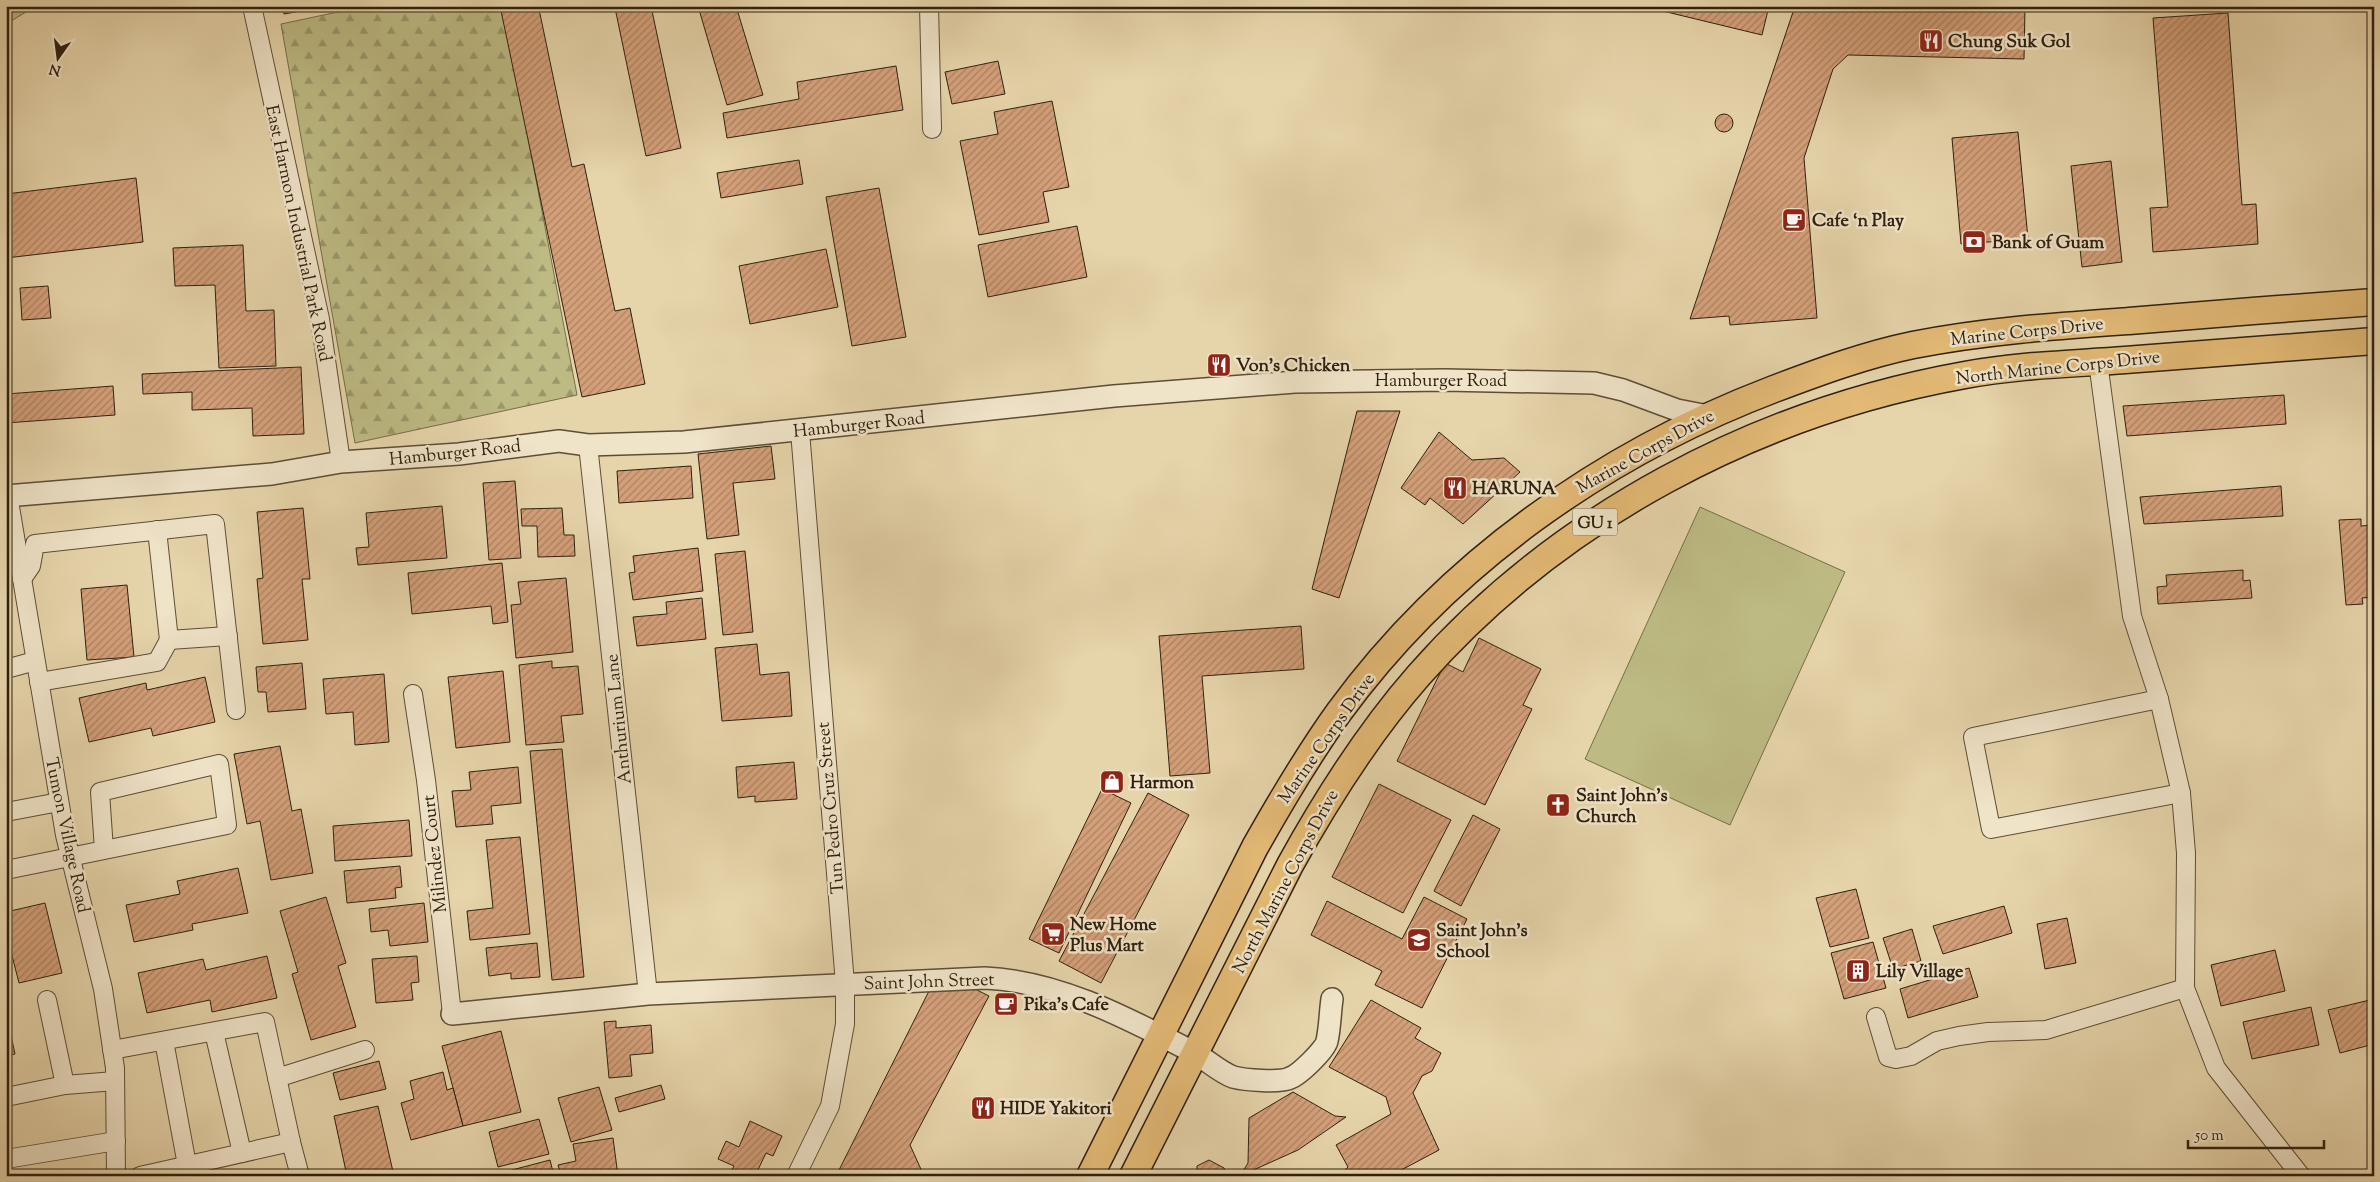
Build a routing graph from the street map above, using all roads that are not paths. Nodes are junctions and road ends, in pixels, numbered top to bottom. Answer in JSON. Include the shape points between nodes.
{"nodes":[{"id":1,"x":252,"y":6,"type":"edge"},
{"id":2,"x":928,"y":6,"type":"edge"},
{"id":3,"x":932,"y":129,"type":"dead end"},
{"id":4,"x":2374,"y":302,"type":"edge"},
{"id":5,"x":2374,"y":341,"type":"edge"},
{"id":6,"x":2098,"y":362,"type":"junction"},
{"id":7,"x":1708,"y":416,"type":"junction"},
{"id":8,"x":800,"y":431,"type":"junction"},
{"id":9,"x":588,"y":445,"type":"junction"},
{"id":10,"x":341,"y":462,"type":"junction"},
{"id":11,"x":7,"y":496,"type":"edge"},
{"id":12,"x":157,"y":530,"type":"junction"},
{"id":13,"x":17,"y":586,"type":"edge"},
{"id":14,"x":228,"y":636,"type":"junction"},
{"id":15,"x":169,"y":640,"type":"junction"},
{"id":16,"x":35,"y":661,"type":"junction"},
{"id":17,"x":6,"y":669,"type":"edge"},
{"id":18,"x":39,"y":682,"type":"junction"},
{"id":19,"x":413,"y":694,"type":"dead end"},
{"id":20,"x":2159,"y":699,"type":"junction"},
{"id":21,"x":236,"y":710,"type":"dead end"},
{"id":22,"x":2181,"y":793,"type":"junction"},
{"id":23,"x":59,"y":802,"type":"junction"},
{"id":24,"x":6,"y":812,"type":"edge"},
{"id":25,"x":104,"y":850,"type":"junction"},
{"id":26,"x":70,"y":856,"type":"junction"},
{"id":27,"x":6,"y":870,"type":"edge"},
{"id":28,"x":845,"y":984,"type":"junction"},
{"id":29,"x":2185,"y":988,"type":"junction"},
{"id":30,"x":648,"y":994,"type":"junction"},
{"id":31,"x":1332,"y":999,"type":"dead end"},
{"id":32,"x":47,"y":1000,"type":"dead end"},
{"id":33,"x":452,"y":1014,"type":"joint"},
{"id":34,"x":1876,"y":1017,"type":"dead end"},
{"id":35,"x":214,"y":1032,"type":"junction"},
{"id":36,"x":1160,"y":1035,"type":"junction"},
{"id":37,"x":164,"y":1041,"type":"junction"},
{"id":38,"x":112,"y":1050,"type":"junction"},
{"id":39,"x":365,"y":1050,"type":"dead end"},
{"id":40,"x":1195,"y":1053,"type":"junction"},
{"id":41,"x":277,"y":1078,"type":"junction"},
{"id":42,"x":115,"y":1081,"type":"junction"},
{"id":43,"x":65,"y":1085,"type":"junction"},
{"id":44,"x":6,"y":1097,"type":"edge"},
{"id":45,"x":116,"y":1141,"type":"junction"},
{"id":46,"x":291,"y":1142,"type":"junction"},
{"id":47,"x":242,"y":1153,"type":"junction"},
{"id":48,"x":6,"y":1160,"type":"edge"},
{"id":49,"x":181,"y":1169,"type":"edge"},
{"id":50,"x":116,"y":1176,"type":"edge"},
{"id":51,"x":140,"y":1176,"type":"edge"},
{"id":52,"x":300,"y":1176,"type":"edge"},
{"id":53,"x":796,"y":1176,"type":"edge"},
{"id":54,"x":1090,"y":1176,"type":"edge"},
{"id":55,"x":1133,"y":1176,"type":"edge"},
{"id":56,"x":2301,"y":1176,"type":"edge"}],
"edges":[{"from":1,"to":10,"type":"street","name":"East Harmon Industrial Park Road","via":[[320,318]]},
{"from":2,"to":3,"type":"street"},
{"from":4,"to":7,"type":"main road","name":"Marine Corps Drive","number":"GU 1","via":[[2015,329],[1963,336],[1860,359]]},
{"from":5,"to":6,"type":"main road","name":"North Marine Corps Drive","number":"GU 1"},
{"from":6,"to":20,"type":"street","via":[[2132,616]]},
{"from":6,"to":40,"type":"main road","name":"North Marine Corps Drive","number":"GU 1","via":[[1969,374],[1871,396],[1821,412],[1724,451],[1589,526],[1481,613],[1437,656],[1371,735],[1316,817]]},
{"from":7,"to":8,"type":"street","name":"Hamburger Road","via":[[1677,410],[1623,390],[1594,384],[1372,380],[1189,389]]},
{"from":7,"to":36,"type":"main road","name":"Marine Corps Drive","number":"GU 1","via":[[1615,464],[1560,499],[1485,558],[1390,650],[1339,712],[1283,797]]},
{"from":8,"to":9,"type":"street","name":"Hamburger Road","via":[[684,442]]},
{"from":8,"to":28,"type":"street","name":"Tun Pedro Cruz Street"},
{"from":9,"to":10,"type":"street","name":"Hamburger Road","via":[[560,441],[459,454]]},
{"from":9,"to":30,"type":"street","name":"Anthurium Lane"},
{"from":10,"to":11,"type":"street","name":"Hamburger Road","via":[[272,474]]},
{"from":11,"to":13,"type":"street","name":"Tumon Village Road"},
{"from":12,"to":13,"type":"street","via":[[35,544],[31,566]]},
{"from":12,"to":14,"type":"street","via":[[215,524]]},
{"from":12,"to":15,"type":"street"},
{"from":13,"to":16,"type":"street","name":"Tumon Village Road"},
{"from":14,"to":15,"type":"street"},
{"from":14,"to":21,"type":"street"},
{"from":15,"to":18,"type":"street","via":[[157,662]]},
{"from":16,"to":17,"type":"street"},
{"from":16,"to":18,"type":"street","name":"Tumon Village Road"},
{"from":18,"to":23,"type":"street","name":"Tumon Village Road"},
{"from":19,"to":33,"type":"street","name":"Milindez Court","via":[[426,780]]},
{"from":20,"to":22,"type":"street"},
{"from":20,"to":22,"type":"street","via":[[1974,737],[1990,829]]},
{"from":22,"to":29,"type":"street","via":[[2186,853]]},
{"from":23,"to":24,"type":"street"},
{"from":23,"to":26,"type":"street","name":"Tumon Village Road"},
{"from":25,"to":25,"type":"street","via":[[227,825],[219,764],[100,792]]},
{"from":25,"to":26,"type":"street"},
{"from":26,"to":27,"type":"street"},
{"from":26,"to":38,"type":"street","name":"Tumon Village Road","via":[[103,989]]},
{"from":28,"to":30,"type":"street","name":"Saint John Street"},
{"from":28,"to":36,"type":"street","name":"Saint John Street","via":[[1013,979],[1067,994]]},
{"from":28,"to":53,"type":"street","name":"Tun Pedro Cruz Street","via":[[845,1024],[830,1106]]},
{"from":29,"to":34,"type":"street","via":[[2046,1030],[1988,1032],[1937,1041],[1911,1056],[1896,1059],[1888,1057]]},
{"from":29,"to":56,"type":"street","via":[[2216,1068]]},
{"from":30,"to":33,"type":"street","name":"Saint John Street"},
{"from":31,"to":40,"type":"street","name":"Saint John Street","via":[[1327,1043],[1308,1065],[1290,1078],[1233,1077]]},
{"from":32,"to":43,"type":"street"},
{"from":35,"to":37,"type":"street"},
{"from":35,"to":41,"type":"street","via":[[265,1022]]},
{"from":35,"to":47,"type":"street"},
{"from":36,"to":40,"type":"street","name":"Saint John Street"},
{"from":36,"to":54,"type":"main road","name":"Marine Corps Drive","number":"GU 1"},
{"from":37,"to":38,"type":"street"},
{"from":37,"to":49,"type":"street"},
{"from":38,"to":42,"type":"street","name":"Tumon Village Road"},
{"from":39,"to":41,"type":"street"},
{"from":40,"to":55,"type":"main road","name":"North Marine Corps Drive","number":"GU 1"},
{"from":41,"to":46,"type":"street"},
{"from":42,"to":43,"type":"street"},
{"from":42,"to":45,"type":"street","name":"Tumon Village Road"},
{"from":43,"to":44,"type":"street"},
{"from":45,"to":48,"type":"street"},
{"from":45,"to":50,"type":"street","name":"Tumon Village Road"},
{"from":46,"to":47,"type":"street"},
{"from":46,"to":52,"type":"street"},
{"from":47,"to":49,"type":"street"},
{"from":49,"to":51,"type":"street"}]}
